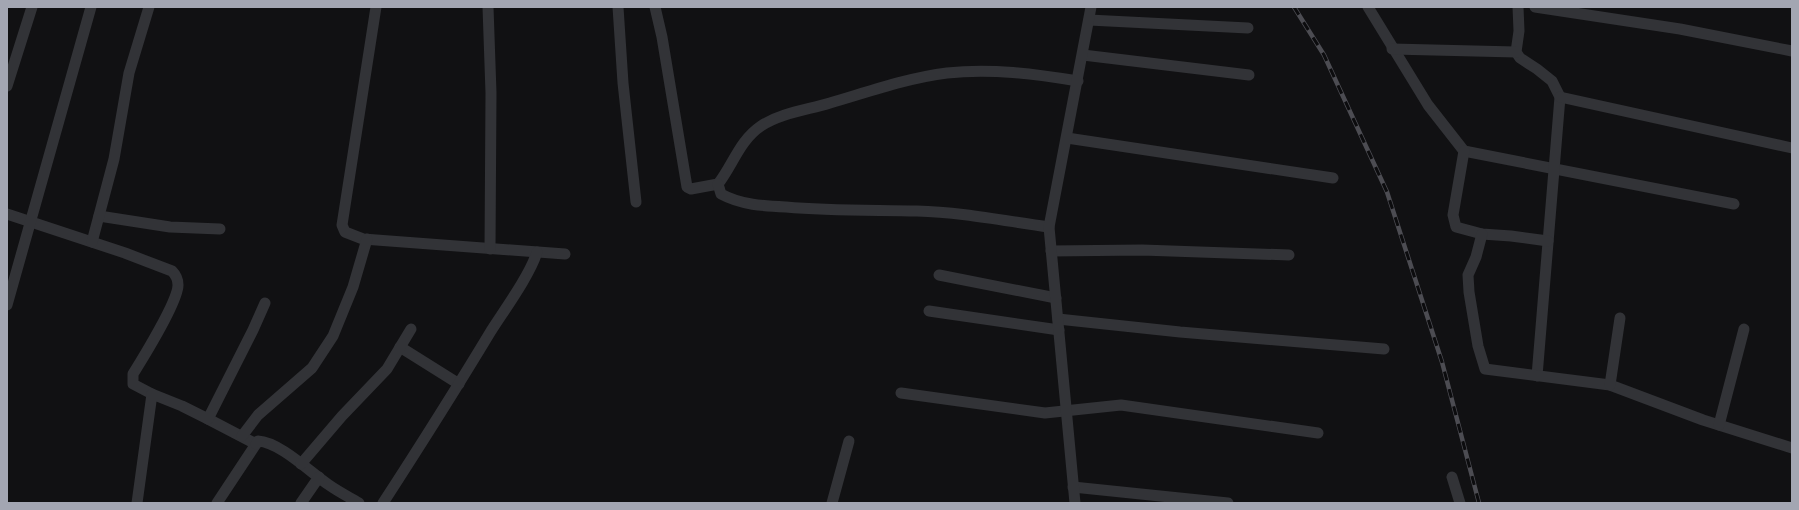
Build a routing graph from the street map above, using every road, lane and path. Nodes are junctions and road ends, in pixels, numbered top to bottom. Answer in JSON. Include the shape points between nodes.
{"nodes":[{"id":1,"x":32,"y":7,"type":"edge"},
{"id":2,"x":91,"y":7,"type":"edge"},
{"id":3,"x":149,"y":7,"type":"edge"},
{"id":4,"x":376,"y":7,"type":"edge"},
{"id":5,"x":488,"y":7,"type":"edge"},
{"id":6,"x":618,"y":7,"type":"edge"},
{"id":7,"x":655,"y":7,"type":"edge"},
{"id":8,"x":1091,"y":7,"type":"edge"},
{"id":9,"x":1368,"y":7,"type":"edge"},
{"id":10,"x":1518,"y":7,"type":"edge"},
{"id":11,"x":1535,"y":7,"type":"edge"},
{"id":12,"x":1089,"y":20,"type":"junction"},
{"id":13,"x":1248,"y":28,"type":"dead end"},
{"id":14,"x":1392,"y":48,"type":"junction"},
{"id":15,"x":1792,"y":51,"type":"edge"},
{"id":16,"x":1516,"y":52,"type":"junction"},
{"id":17,"x":1082,"y":55,"type":"junction"},
{"id":18,"x":1249,"y":75,"type":"dead end"},
{"id":19,"x":1078,"y":81,"type":"junction"},
{"id":20,"x":7,"y":86,"type":"edge"},
{"id":21,"x":1560,"y":97,"type":"junction"},
{"id":22,"x":1067,"y":138,"type":"junction"},
{"id":23,"x":1792,"y":148,"type":"edge"},
{"id":24,"x":1464,"y":150,"type":"junction"},
{"id":25,"x":1554,"y":168,"type":"junction"},
{"id":26,"x":1333,"y":178,"type":"dead end"},
{"id":27,"x":718,"y":184,"type":"junction"},
{"id":28,"x":636,"y":202,"type":"dead end"},
{"id":29,"x":1734,"y":204,"type":"dead end"},
{"id":30,"x":7,"y":214,"type":"edge"},
{"id":31,"x":99,"y":216,"type":"junction"},
{"id":32,"x":30,"y":221,"type":"junction"},
{"id":33,"x":1049,"y":228,"type":"junction"},
{"id":34,"x":220,"y":229,"type":"dead end"},
{"id":35,"x":1482,"y":234,"type":"junction"},
{"id":36,"x":367,"y":239,"type":"junction"},
{"id":37,"x":1548,"y":241,"type":"junction"},
{"id":38,"x":92,"y":242,"type":"junction"},
{"id":39,"x":490,"y":249,"type":"junction"},
{"id":40,"x":1051,"y":251,"type":"junction"},
{"id":41,"x":537,"y":252,"type":"junction"},
{"id":42,"x":565,"y":254,"type":"dead end"},
{"id":43,"x":1289,"y":255,"type":"dead end"},
{"id":44,"x":939,"y":275,"type":"dead end"},
{"id":45,"x":1056,"y":298,"type":"junction"},
{"id":46,"x":265,"y":304,"type":"dead end"},
{"id":47,"x":7,"y":305,"type":"edge"},
{"id":48,"x":929,"y":312,"type":"dead end"},
{"id":49,"x":1620,"y":318,"type":"dead end"},
{"id":50,"x":1058,"y":324,"type":"junction"},
{"id":51,"x":411,"y":329,"type":"dead end"},
{"id":52,"x":1744,"y":329,"type":"dead end"},
{"id":53,"x":400,"y":347,"type":"junction"},
{"id":54,"x":1384,"y":350,"type":"dead end"},
{"id":55,"x":1537,"y":376,"type":"junction"},
{"id":56,"x":459,"y":384,"type":"junction"},
{"id":57,"x":1610,"y":385,"type":"junction"},
{"id":58,"x":901,"y":393,"type":"dead end"},
{"id":59,"x":152,"y":394,"type":"junction"},
{"id":60,"x":1066,"y":411,"type":"junction"},
{"id":61,"x":208,"y":419,"type":"junction"},
{"id":62,"x":1720,"y":425,"type":"junction"},
{"id":63,"x":1318,"y":433,"type":"dead end"},
{"id":64,"x":242,"y":436,"type":"junction"},
{"id":65,"x":849,"y":441,"type":"dead end"},
{"id":66,"x":256,"y":444,"type":"junction"},
{"id":67,"x":1792,"y":448,"type":"edge"},
{"id":68,"x":301,"y":464,"type":"junction"},
{"id":69,"x":319,"y":477,"type":"junction"},
{"id":70,"x":1452,"y":477,"type":"dead end"},
{"id":71,"x":1073,"y":487,"type":"junction"},
{"id":72,"x":137,"y":503,"type":"edge"},
{"id":73,"x":217,"y":503,"type":"edge"},
{"id":74,"x":300,"y":503,"type":"edge"},
{"id":75,"x":359,"y":503,"type":"edge"},
{"id":76,"x":383,"y":503,"type":"edge"},
{"id":77,"x":832,"y":503,"type":"edge"},
{"id":78,"x":1075,"y":503,"type":"edge"},
{"id":79,"x":1228,"y":503,"type":"edge"},
{"id":80,"x":1460,"y":503,"type":"edge"}],
"edges":[{"from":1,"to":20,"type":"street"},
{"from":2,"to":32,"type":"street"},
{"from":3,"to":31,"type":"street","via":[[128,73],[114,159]]},
{"from":4,"to":36,"type":"street","via":[[342,225],[345,232]]},
{"from":5,"to":39,"type":"street","via":[[491,93]]},
{"from":6,"to":28,"type":"street","via":[[623,83]]},
{"from":7,"to":27,"type":"street","via":[[687,187],[691,189]]},
{"from":8,"to":12,"type":"street"},
{"from":9,"to":14,"type":"street"},
{"from":10,"to":16,"type":"street","via":[[1519,31]]},
{"from":11,"to":15,"type":"street","via":[[1680,29]]},
{"from":12,"to":13,"type":"street"},
{"from":12,"to":17,"type":"street"},
{"from":14,"to":16,"type":"street"},
{"from":14,"to":24,"type":"street","via":[[1428,105]]},
{"from":16,"to":21,"type":"street","via":[[1520,58],[1552,82]]},
{"from":17,"to":18,"type":"street"},
{"from":17,"to":19,"type":"street"},
{"from":19,"to":22,"type":"street"},
{"from":19,"to":27,"type":"street","via":[[986,71],[947,73],[782,115],[761,126],[746,139]]},
{"from":21,"to":23,"type":"street"},
{"from":21,"to":25,"type":"street"},
{"from":22,"to":26,"type":"street"},
{"from":22,"to":33,"type":"street"},
{"from":24,"to":25,"type":"street"},
{"from":24,"to":35,"type":"street","via":[[1453,215],[1456,227]]},
{"from":25,"to":29,"type":"street"},
{"from":25,"to":37,"type":"street"},
{"from":27,"to":33,"type":"street","via":[[721,194],[731,200],[761,206],[959,214]]},
{"from":30,"to":32,"type":"street"},
{"from":31,"to":34,"type":"street","via":[[170,227]]},
{"from":31,"to":38,"type":"street"},
{"from":32,"to":38,"type":"street"},
{"from":32,"to":47,"type":"street"},
{"from":33,"to":40,"type":"street"},
{"from":35,"to":37,"type":"street"},
{"from":35,"to":55,"type":"street","via":[[1468,275],[1478,346],[1485,369]]},
{"from":36,"to":39,"type":"street"},
{"from":36,"to":64,"type":"street","via":[[353,287],[333,336],[312,368],[258,415]]},
{"from":37,"to":55,"type":"street"},
{"from":38,"to":59,"type":"street","via":[[167,268],[177,277],[178,286],[172,303],[133,374],[133,384]]},
{"from":39,"to":41,"type":"street"},
{"from":40,"to":43,"type":"street","via":[[1142,250]]},
{"from":40,"to":45,"type":"street"},
{"from":41,"to":42,"type":"street"},
{"from":41,"to":56,"type":"street","via":[[519,287]]},
{"from":44,"to":45,"type":"street"},
{"from":45,"to":50,"type":"street"},
{"from":46,"to":61,"type":"street"},
{"from":48,"to":50,"type":"street"},
{"from":49,"to":57,"type":"street"},
{"from":50,"to":54,"type":"street"},
{"from":50,"to":60,"type":"street"},
{"from":51,"to":53,"type":"street"},
{"from":52,"to":62,"type":"street"},
{"from":53,"to":56,"type":"street"},
{"from":53,"to":68,"type":"street","via":[[387,369]]},
{"from":55,"to":57,"type":"street"},
{"from":56,"to":76,"type":"street"},
{"from":57,"to":62,"type":"street"},
{"from":58,"to":60,"type":"street","via":[[1045,413]]},
{"from":59,"to":61,"type":"street"},
{"from":59,"to":72,"type":"street"},
{"from":60,"to":63,"type":"street","via":[[1121,405]]},
{"from":60,"to":71,"type":"street"},
{"from":61,"to":64,"type":"street"},
{"from":62,"to":67,"type":"street"},
{"from":64,"to":66,"type":"street"},
{"from":65,"to":77,"type":"street"},
{"from":66,"to":68,"type":"street","via":[[267,443]]},
{"from":66,"to":73,"type":"street"},
{"from":68,"to":69,"type":"street"},
{"from":69,"to":74,"type":"street"},
{"from":69,"to":75,"type":"street"},
{"from":70,"to":80,"type":"street"},
{"from":71,"to":78,"type":"street"},
{"from":71,"to":79,"type":"street"}]}
